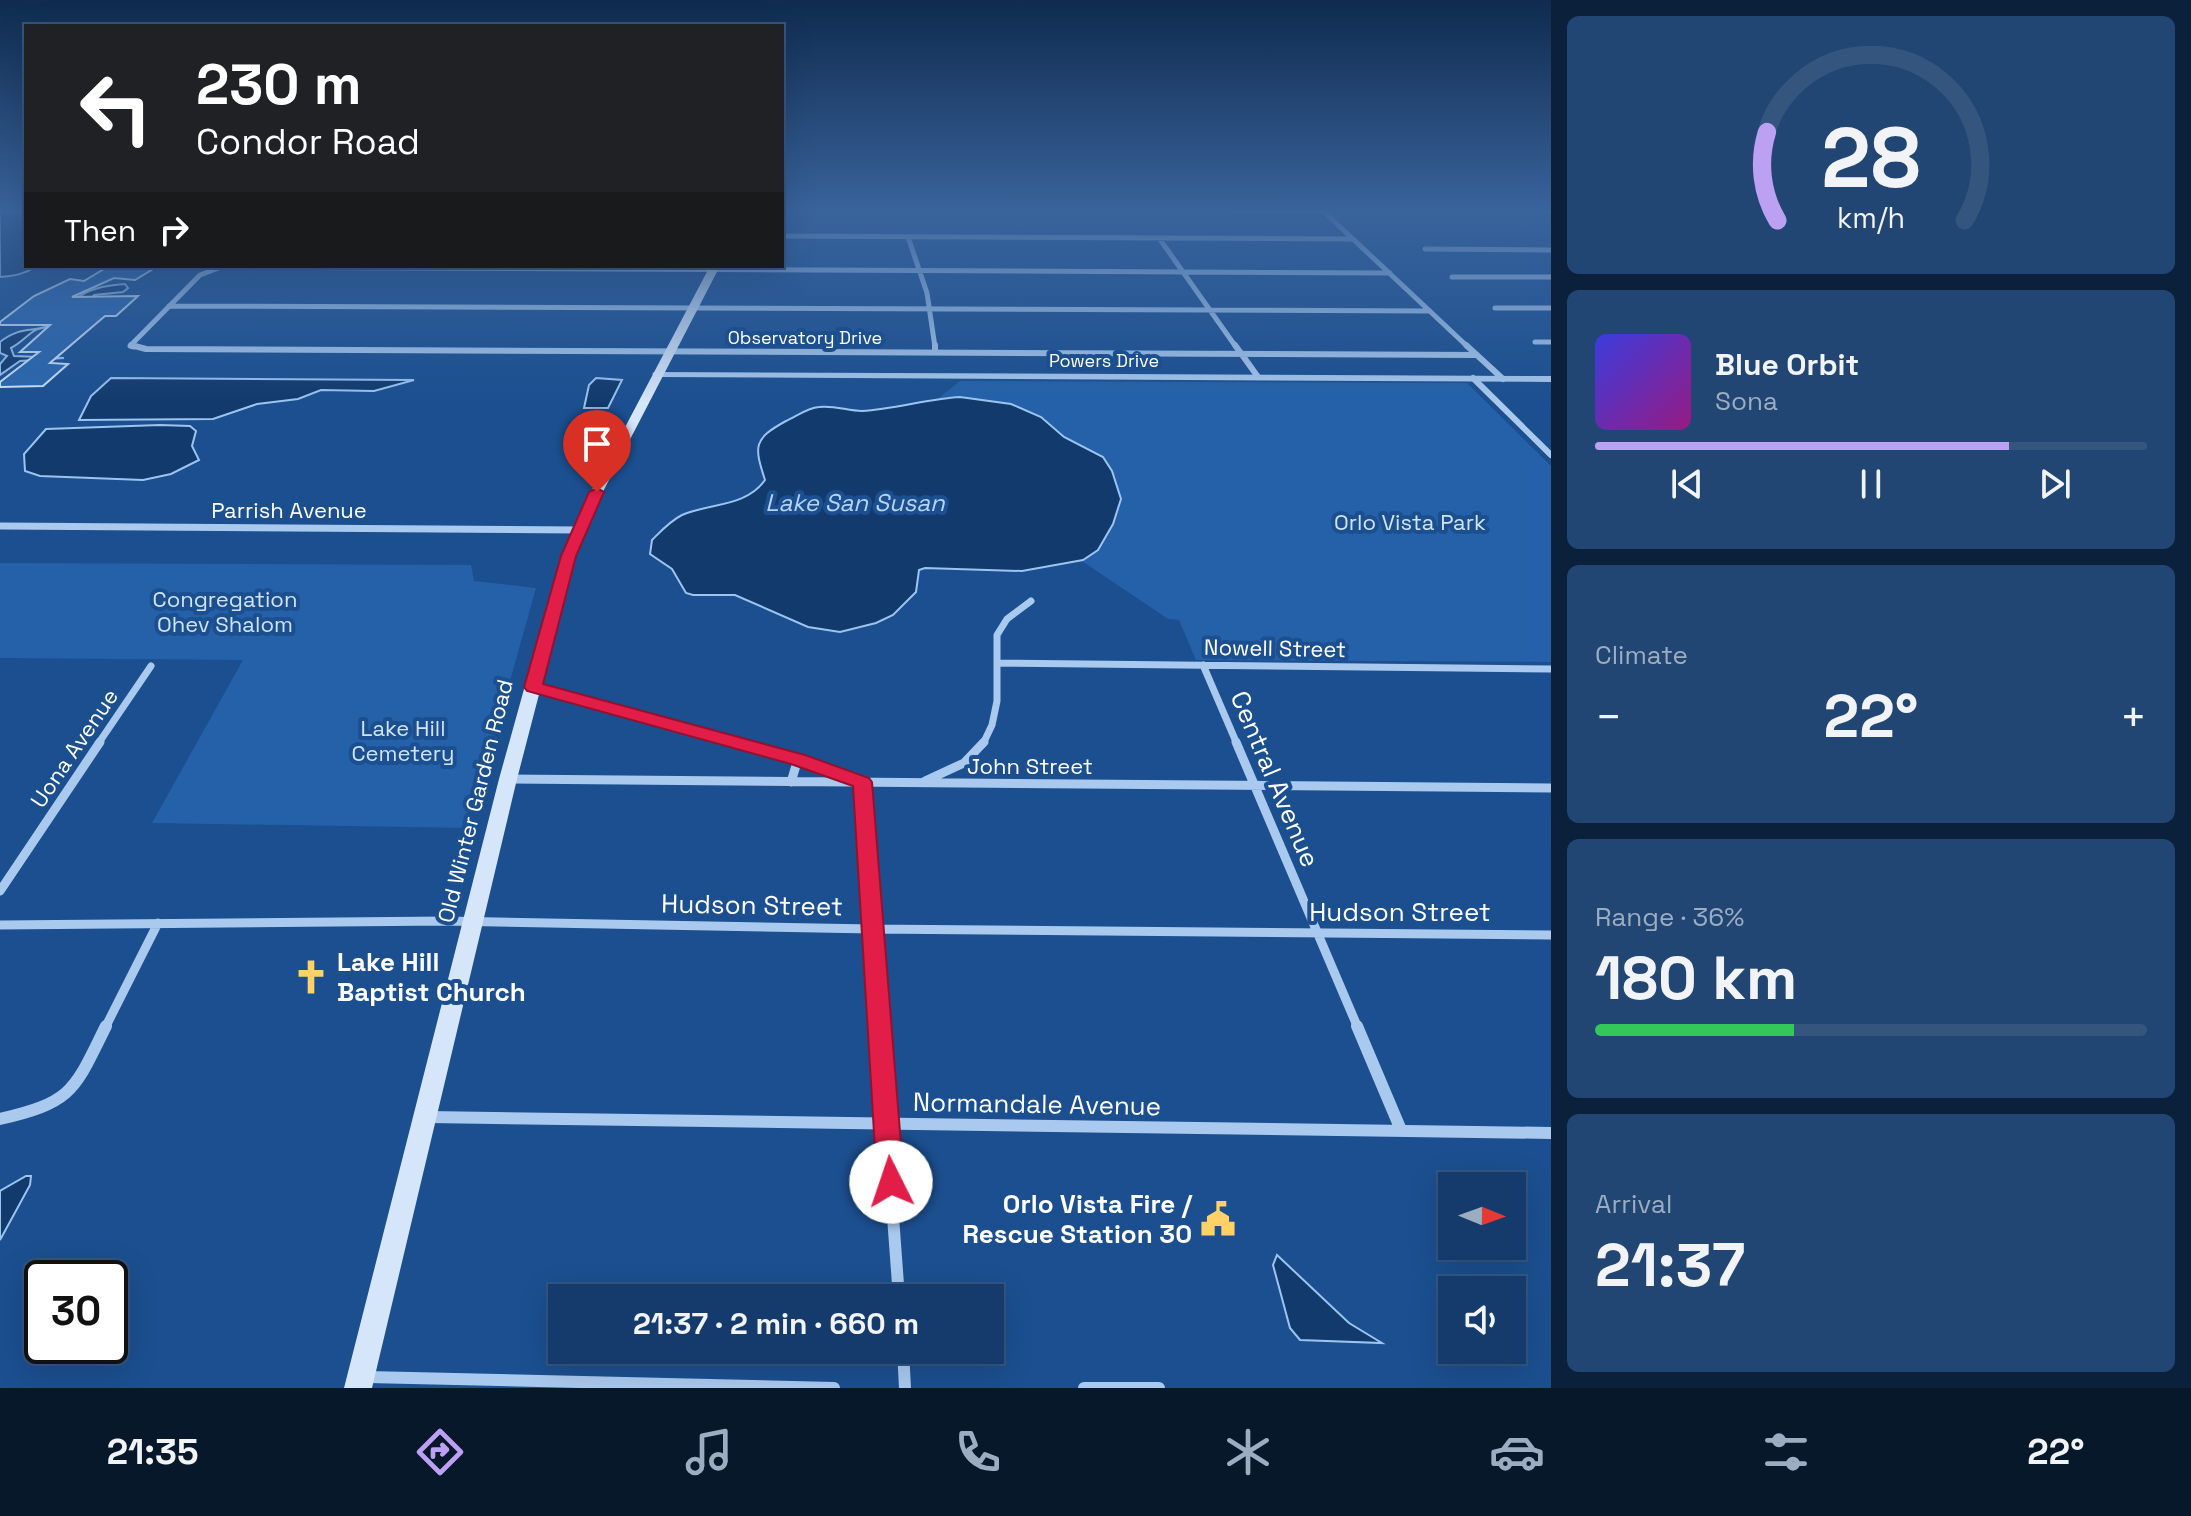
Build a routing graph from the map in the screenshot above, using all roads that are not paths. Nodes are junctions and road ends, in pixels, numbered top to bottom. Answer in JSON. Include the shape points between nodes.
{"nodes":[{"id":1,"x":204,"y":273,"type":"edge"},
{"id":2,"x":711,"y":273,"type":"edge"},
{"id":3,"x":920,"y":273,"type":"edge"},
{"id":4,"x":1185,"y":273,"type":"edge"},
{"id":5,"x":1367,"y":273,"type":"edge"},
{"id":6,"x":1390,"y":273,"type":"joint"},
{"id":7,"x":1452,"y":277,"type":"dead end"},
{"id":8,"x":1551,"y":277,"type":"edge"},
{"id":9,"x":169,"y":306,"type":"junction"},
{"id":10,"x":693,"y":307,"type":"junction"},
{"id":11,"x":1495,"y":308,"type":"dead end"},
{"id":12,"x":1551,"y":308,"type":"edge"},
{"id":13,"x":929,"y":309,"type":"junction"},
{"id":14,"x":1213,"y":311,"type":"junction"},
{"id":15,"x":1430,"y":311,"type":"junction"},
{"id":16,"x":1535,"y":342,"type":"dead end"},
{"id":17,"x":1551,"y":342,"type":"edge"},
{"id":18,"x":669,"y":350,"type":"junction"},
{"id":19,"x":935,"y":352,"type":"junction"},
{"id":20,"x":1242,"y":354,"type":"junction"},
{"id":21,"x":1477,"y":355,"type":"junction"},
{"id":22,"x":657,"y":374,"type":"junction"},
{"id":23,"x":1258,"y":377,"type":"junction"},
{"id":24,"x":1473,"y":378,"type":"junction"},
{"id":25,"x":1503,"y":379,"type":"junction"},
{"id":26,"x":1551,"y":379,"type":"edge"},
{"id":27,"x":1551,"y":455,"type":"edge"},
{"id":28,"x":0,"y":526,"type":"edge"},
{"id":29,"x":578,"y":530,"type":"junction"},
{"id":30,"x":1031,"y":601,"type":"dead end"},
{"id":31,"x":998,"y":663,"type":"junction"},
{"id":32,"x":1203,"y":665,"type":"junction"},
{"id":33,"x":151,"y":666,"type":"dead end"},
{"id":34,"x":1550,"y":670,"type":"edge"},
{"id":35,"x":533,"y":687,"type":"junction"},
{"id":36,"x":798,"y":759,"type":"junction"},
{"id":37,"x":508,"y":779,"type":"junction"},
{"id":38,"x":791,"y":782,"type":"junction"},
{"id":39,"x":862,"y":782,"type":"junction"},
{"id":40,"x":921,"y":783,"type":"junction"},
{"id":41,"x":1253,"y":785,"type":"junction"},
{"id":42,"x":1551,"y":788,"type":"edge"},
{"id":43,"x":0,"y":891,"type":"edge"},
{"id":44,"x":472,"y":922,"type":"junction"},
{"id":45,"x":158,"y":923,"type":"junction"},
{"id":46,"x":0,"y":925,"type":"edge"},
{"id":47,"x":872,"y":929,"type":"junction"},
{"id":48,"x":1316,"y":933,"type":"junction"},
{"id":49,"x":1551,"y":935,"type":"edge"},
{"id":50,"x":426,"y":1117,"type":"junction"},
{"id":51,"x":0,"y":1119,"type":"edge"},
{"id":52,"x":886,"y":1124,"type":"junction"},
{"id":53,"x":1401,"y":1130,"type":"junction"},
{"id":54,"x":1551,"y":1133,"type":"edge"},
{"id":55,"x":898,"y":1284,"type":"edge"},
{"id":56,"x":904,"y":1364,"type":"edge"},
{"id":57,"x":356,"y":1384,"type":"edge"},
{"id":58,"x":834,"y":1388,"type":"edge"},
{"id":59,"x":905,"y":1388,"type":"edge"},
{"id":60,"x":1084,"y":1388,"type":"edge"},
{"id":61,"x":1159,"y":1388,"type":"edge"}],
"edges":[{"from":1,"to":9,"type":"street"},
{"from":2,"to":10,"type":"main road","name":"Old Winter Garden Road"},
{"from":3,"to":13,"type":"street"},
{"from":4,"to":14,"type":"street"},
{"from":5,"to":6,"type":"street"},
{"from":6,"to":15,"type":"street"},
{"from":7,"to":8,"type":"street"},
{"from":9,"to":10,"type":"street"},
{"from":9,"to":18,"type":"street","name":"Observatory Drive","via":[[132,348]]},
{"from":10,"to":13,"type":"street"},
{"from":10,"to":18,"type":"main road","name":"Old Winter Garden Road"},
{"from":11,"to":12,"type":"street"},
{"from":13,"to":14,"type":"street"},
{"from":13,"to":19,"type":"street"},
{"from":14,"to":15,"type":"street"},
{"from":14,"to":20,"type":"street"},
{"from":15,"to":21,"type":"street"},
{"from":16,"to":17,"type":"street"},
{"from":18,"to":19,"type":"street","name":"Observatory Drive"},
{"from":18,"to":22,"type":"main road","name":"Old Winter Garden Road"},
{"from":19,"to":20,"type":"street","name":"Observatory Drive"},
{"from":20,"to":21,"type":"street","name":"Observatory Drive"},
{"from":20,"to":23,"type":"street"},
{"from":21,"to":25,"type":"street"},
{"from":22,"to":23,"type":"street","name":"Powers Drive"},
{"from":22,"to":29,"type":"main road","name":"Old Winter Garden Road"},
{"from":23,"to":24,"type":"street","name":"Powers Drive"},
{"from":24,"to":25,"type":"street","name":"Powers Drive"},
{"from":24,"to":27,"type":"street"},
{"from":25,"to":26,"type":"street","name":"Powers Drive"},
{"from":28,"to":29,"type":"street","name":"Parrish Avenue"},
{"from":29,"to":35,"type":"main road","name":"Old Winter Garden Road"},
{"from":30,"to":31,"type":"street","via":[[1004,621],[997,634]]},
{"from":31,"to":32,"type":"street","name":"Nowell Street"},
{"from":31,"to":40,"type":"street","via":[[986,740],[975,754]]},
{"from":32,"to":34,"type":"street","name":"Nowell Street"},
{"from":32,"to":41,"type":"street","name":"Central Avenue"},
{"from":33,"to":43,"type":"street","name":"Uona Avenue"},
{"from":35,"to":36,"type":"street"},
{"from":35,"to":37,"type":"main road","name":"Old Winter Garden Road"},
{"from":36,"to":38,"type":"street"},
{"from":36,"to":39,"type":"street"},
{"from":37,"to":38,"type":"street","name":"John Street"},
{"from":37,"to":44,"type":"main road","name":"Old Winter Garden Road"},
{"from":38,"to":39,"type":"street","name":"John Street"},
{"from":39,"to":40,"type":"street","name":"John Street"},
{"from":39,"to":47,"type":"street"},
{"from":40,"to":41,"type":"street","name":"John Street"},
{"from":41,"to":42,"type":"street","name":"John Street"},
{"from":41,"to":48,"type":"street","name":"Central Avenue"},
{"from":44,"to":45,"type":"street","name":"Hudson Street"},
{"from":44,"to":47,"type":"street","name":"Hudson Street"},
{"from":44,"to":50,"type":"main road","name":"Old Winter Garden Road"},
{"from":45,"to":46,"type":"street","name":"Hudson Street"},
{"from":45,"to":51,"type":"street","via":[[76,1086],[42,1109]]},
{"from":47,"to":48,"type":"street","name":"Hudson Street"},
{"from":47,"to":52,"type":"street"},
{"from":48,"to":49,"type":"street","name":"Hudson Street"},
{"from":48,"to":53,"type":"street","name":"Central Avenue"},
{"from":50,"to":52,"type":"street","name":"Normandale Avenue"},
{"from":50,"to":57,"type":"main road","name":"Old Winter Garden Road"},
{"from":52,"to":53,"type":"street","name":"Normandale Avenue"},
{"from":52,"to":55,"type":"street"},
{"from":53,"to":54,"type":"street","name":"Normandale Avenue"},
{"from":56,"to":59,"type":"street"},
{"from":57,"to":58,"type":"street"},
{"from":60,"to":61,"type":"street"}]}
